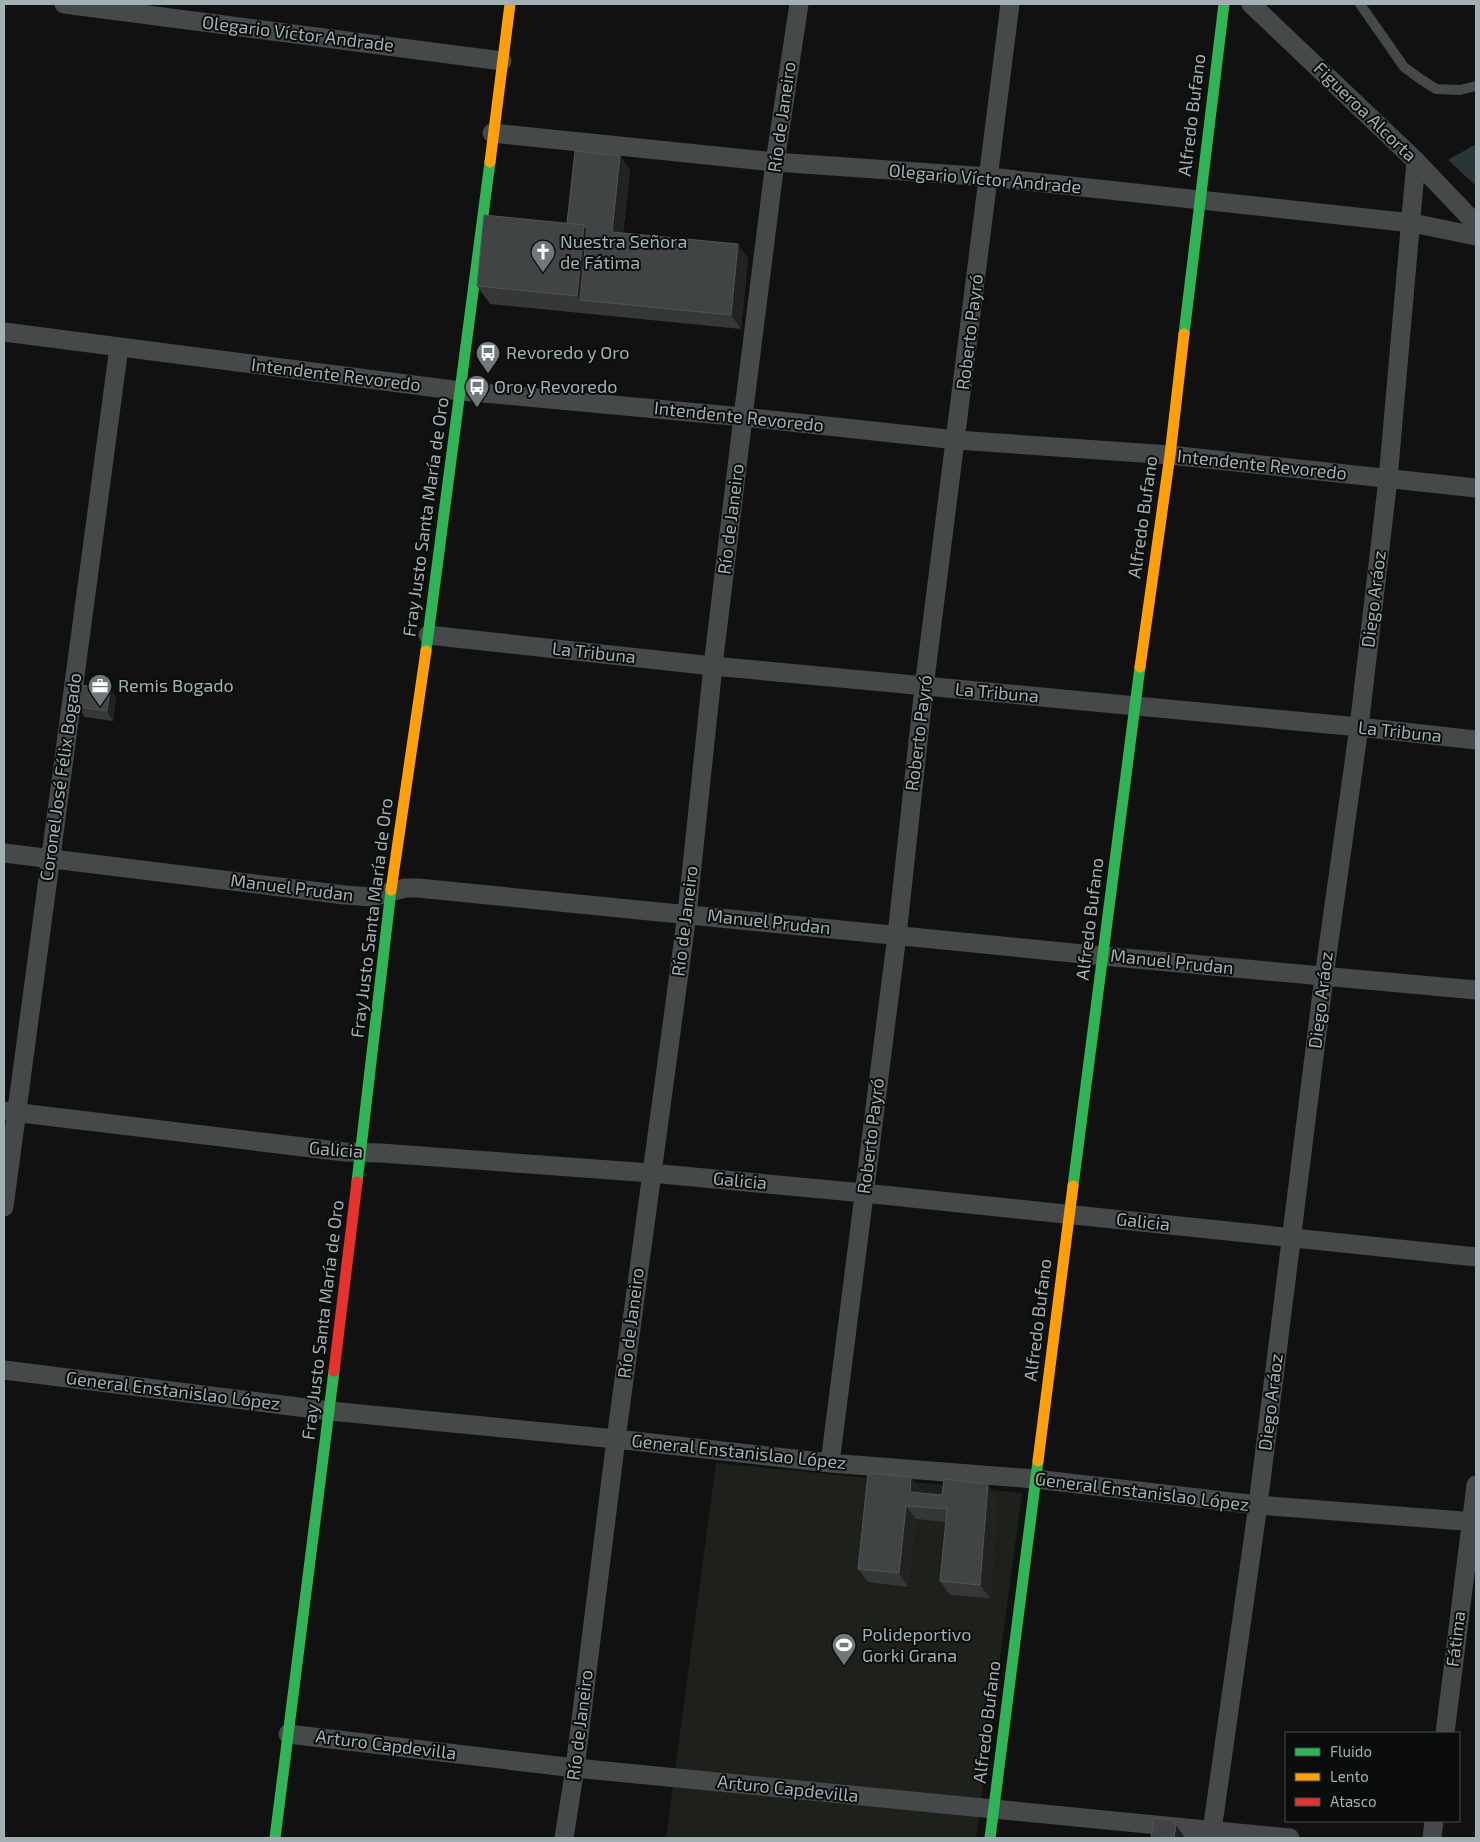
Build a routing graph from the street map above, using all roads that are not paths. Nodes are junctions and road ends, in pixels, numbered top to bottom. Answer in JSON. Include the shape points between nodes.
{"nodes":[{"id":1,"x":64,"y":4,"type":"edge"},
{"id":2,"x":510,"y":4,"type":"edge"},
{"id":3,"x":799,"y":4,"type":"edge"},
{"id":4,"x":1010,"y":4,"type":"edge"},
{"id":5,"x":1224,"y":4,"type":"edge"},
{"id":6,"x":1251,"y":4,"type":"edge"},
{"id":7,"x":1360,"y":4,"type":"edge"},
{"id":8,"x":162,"y":10,"type":"edge"},
{"id":9,"x":502,"y":61,"type":"junction"},
{"id":10,"x":1476,"y":86,"type":"edge"},
{"id":11,"x":492,"y":133,"type":"junction"},
{"id":12,"x":1416,"y":161,"type":"junction"},
{"id":13,"x":776,"y":162,"type":"junction"},
{"id":14,"x":989,"y":177,"type":"junction"},
{"id":15,"x":1199,"y":200,"type":"junction"},
{"id":16,"x":1412,"y":223,"type":"junction"},
{"id":17,"x":1476,"y":224,"type":"edge"},
{"id":18,"x":1476,"y":236,"type":"edge"},
{"id":19,"x":4,"y":332,"type":"edge"},
{"id":20,"x":119,"y":347,"type":"junction"},
{"id":21,"x":461,"y":391,"type":"junction"},
{"id":22,"x":743,"y":416,"type":"junction"},
{"id":23,"x":956,"y":440,"type":"junction"},
{"id":24,"x":1170,"y":455,"type":"junction"},
{"id":25,"x":1388,"y":479,"type":"junction"},
{"id":26,"x":1476,"y":488,"type":"edge"},
{"id":27,"x":428,"y":634,"type":"junction"},
{"id":28,"x":713,"y":666,"type":"junction"},
{"id":29,"x":924,"y":687,"type":"junction"},
{"id":30,"x":1134,"y":706,"type":"junction"},
{"id":31,"x":1359,"y":727,"type":"junction"},
{"id":32,"x":1476,"y":740,"type":"edge"},
{"id":33,"x":4,"y":853,"type":"edge"},
{"id":34,"x":50,"y":859,"type":"junction"},
{"id":35,"x":391,"y":891,"type":"junction"},
{"id":36,"x":687,"y":914,"type":"junction"},
{"id":37,"x":897,"y":935,"type":"junction"},
{"id":38,"x":1103,"y":956,"type":"junction"},
{"id":39,"x":1324,"y":977,"type":"junction"},
{"id":40,"x":1476,"y":990,"type":"edge"},
{"id":41,"x":10,"y":1112,"type":"edge"},
{"id":42,"x":362,"y":1152,"type":"junction"},
{"id":43,"x":651,"y":1173,"type":"junction"},
{"id":44,"x":864,"y":1193,"type":"junction"},
{"id":45,"x":4,"y":1207,"type":"edge"},
{"id":46,"x":1069,"y":1214,"type":"junction"},
{"id":47,"x":1291,"y":1238,"type":"junction"},
{"id":48,"x":1476,"y":1258,"type":"edge"},
{"id":49,"x":4,"y":1370,"type":"edge"},
{"id":50,"x":330,"y":1411,"type":"junction"},
{"id":51,"x":616,"y":1439,"type":"junction"},
{"id":52,"x":830,"y":1463,"type":"junction"},
{"id":53,"x":1035,"y":1479,"type":"junction"},
{"id":54,"x":1476,"y":1485,"type":"edge"},
{"id":55,"x":1258,"y":1505,"type":"junction"},
{"id":56,"x":1473,"y":1522,"type":"edge"},
{"id":57,"x":1445,"y":1732,"type":"edge"},
{"id":58,"x":288,"y":1734,"type":"junction"},
{"id":59,"x":575,"y":1768,"type":"junction"},
{"id":60,"x":994,"y":1810,"type":"junction"},
{"id":61,"x":1434,"y":1822,"type":"edge"},
{"id":62,"x":1212,"y":1834,"type":"edge"},
{"id":63,"x":275,"y":1838,"type":"edge"},
{"id":64,"x":564,"y":1838,"type":"edge"},
{"id":65,"x":990,"y":1838,"type":"edge"},
{"id":66,"x":1290,"y":1838,"type":"edge"},
{"id":67,"x":1432,"y":1838,"type":"edge"}],
"edges":[{"from":1,"to":8,"type":"street","name":"Olegario Víctor Andrade"},
{"from":2,"to":9,"type":"street","name":"Fray Justo Santa María de Oro"},
{"from":3,"to":13,"type":"street","name":"Río de Janeiro"},
{"from":4,"to":14,"type":"street","name":"Roberto Payró"},
{"from":5,"to":15,"type":"street","name":"Alfredo Bufano"},
{"from":6,"to":12,"type":"street","name":"Figueroa Alcorta"},
{"from":7,"to":10,"type":"lane","via":[[1404,67],[1419,78],[1436,89],[1460,90]]},
{"from":8,"to":9,"type":"street","name":"Olegario Víctor Andrade"},
{"from":9,"to":11,"type":"street","name":"Fray Justo Santa María de Oro"},
{"from":11,"to":13,"type":"street","name":"Olegario Víctor Andrade"},
{"from":11,"to":21,"type":"street","name":"Fray Justo Santa María de Oro"},
{"from":12,"to":16,"type":"street","name":"Diego Aráoz"},
{"from":12,"to":17,"type":"street","name":"Figueroa Alcorta"},
{"from":13,"to":14,"type":"street","name":"Olegario Víctor Andrade"},
{"from":13,"to":22,"type":"street","name":"Río de Janeiro"},
{"from":14,"to":15,"type":"street","name":"Olegario Víctor Andrade"},
{"from":14,"to":23,"type":"street","name":"Roberto Payró"},
{"from":15,"to":16,"type":"street","name":"Olegario Víctor Andrade"},
{"from":15,"to":24,"type":"street","name":"Alfredo Bufano"},
{"from":16,"to":18,"type":"street","name":"Olegario Víctor Andrade"},
{"from":16,"to":25,"type":"street","name":"Diego Aráoz"},
{"from":19,"to":20,"type":"street","name":"Intendente Revoredo"},
{"from":20,"to":21,"type":"street","name":"Intendente Revoredo"},
{"from":20,"to":34,"type":"street","name":"Coronel José Félix Bogado"},
{"from":21,"to":22,"type":"street","name":"Intendente Revoredo"},
{"from":21,"to":27,"type":"street","name":"Fray Justo Santa María de Oro"},
{"from":22,"to":23,"type":"street","name":"Intendente Revoredo"},
{"from":22,"to":28,"type":"street","name":"Río de Janeiro"},
{"from":23,"to":24,"type":"street","name":"Intendente Revoredo"},
{"from":23,"to":29,"type":"street","name":"Roberto Payró"},
{"from":24,"to":25,"type":"street","name":"Intendente Revoredo"},
{"from":24,"to":30,"type":"street","name":"Alfredo Bufano"},
{"from":25,"to":26,"type":"street","name":"Intendente Revoredo"},
{"from":25,"to":31,"type":"street","name":"Diego Aráoz"},
{"from":27,"to":28,"type":"street","name":"La Tribuna"},
{"from":27,"to":35,"type":"street","name":"Fray Justo Santa María de Oro"},
{"from":28,"to":29,"type":"street","name":"La Tribuna"},
{"from":28,"to":36,"type":"street","name":"Río de Janeiro"},
{"from":29,"to":30,"type":"street","name":"La Tribuna"},
{"from":29,"to":37,"type":"street","name":"Roberto Payró"},
{"from":30,"to":31,"type":"street","name":"La Tribuna"},
{"from":30,"to":38,"type":"street","name":"Alfredo Bufano"},
{"from":31,"to":32,"type":"street","name":"La Tribuna"},
{"from":31,"to":39,"type":"street","name":"Diego Aráoz"},
{"from":33,"to":34,"type":"street","name":"Manuel Prudan"},
{"from":34,"to":35,"type":"street","name":"Manuel Prudan","via":[[345,895],[372,897]]},
{"from":34,"to":41,"type":"street","name":"Coronel José Félix Bogado"},
{"from":35,"to":36,"type":"street","name":"Manuel Prudan","via":[[418,888]]},
{"from":35,"to":42,"type":"street","name":"Fray Justo Santa María de Oro"},
{"from":36,"to":37,"type":"street","name":"Manuel Prudan"},
{"from":36,"to":43,"type":"street","name":"Río de Janeiro"},
{"from":37,"to":38,"type":"street","name":"Manuel Prudan"},
{"from":37,"to":44,"type":"street","name":"Roberto Payró"},
{"from":38,"to":39,"type":"street","name":"Manuel Prudan"},
{"from":38,"to":46,"type":"street","name":"Alfredo Bufano"},
{"from":39,"to":40,"type":"street","name":"Manuel Prudan"},
{"from":39,"to":47,"type":"street","name":"Diego Aráoz"},
{"from":41,"to":42,"type":"street","name":"Galicia"},
{"from":41,"to":45,"type":"street","name":"Coronel José Félix Bogado"},
{"from":42,"to":43,"type":"street","name":"Galicia"},
{"from":42,"to":50,"type":"street","name":"Fray Justo Santa María de Oro"},
{"from":43,"to":44,"type":"street","name":"Galicia"},
{"from":43,"to":51,"type":"street","name":"Río de Janeiro"},
{"from":44,"to":46,"type":"street","name":"Galicia"},
{"from":44,"to":52,"type":"street","name":"Roberto Payró"},
{"from":46,"to":47,"type":"street","name":"Galicia"},
{"from":46,"to":53,"type":"street","name":"Alfredo Bufano"},
{"from":47,"to":48,"type":"street","name":"Galicia"},
{"from":47,"to":55,"type":"street","name":"Diego Aráoz"},
{"from":49,"to":50,"type":"street","name":"General Enstanislao López"},
{"from":50,"to":51,"type":"street","name":"General Enstanislao López"},
{"from":50,"to":58,"type":"street","name":"Fray Justo Santa María de Oro"},
{"from":51,"to":52,"type":"street","name":"General Enstanislao López"},
{"from":51,"to":59,"type":"street","name":"Río de Janeiro"},
{"from":52,"to":53,"type":"street","name":"General Enstanislao López"},
{"from":53,"to":55,"type":"street","name":"General Enstanislao López"},
{"from":53,"to":60,"type":"street","name":"Alfredo Bufano"},
{"from":54,"to":56,"type":"street","name":"Fátima"},
{"from":55,"to":56,"type":"street","name":"General Enstanislao López"},
{"from":55,"to":62,"type":"street","name":"Diego Aráoz"},
{"from":56,"to":57,"type":"street","name":"Fátima"},
{"from":58,"to":59,"type":"street","name":"Arturo Capdevilla"},
{"from":58,"to":63,"type":"street","name":"Fray Justo Santa María de Oro"},
{"from":59,"to":60,"type":"street","name":"Arturo Capdevilla"},
{"from":59,"to":64,"type":"street","name":"Río de Janeiro"},
{"from":60,"to":62,"type":"street","name":"Arturo Capdevilla"},
{"from":60,"to":65,"type":"street","name":"Alfredo Bufano"},
{"from":61,"to":67,"type":"street"},
{"from":62,"to":66,"type":"street","name":"Arturo Capdevilla"}]}
